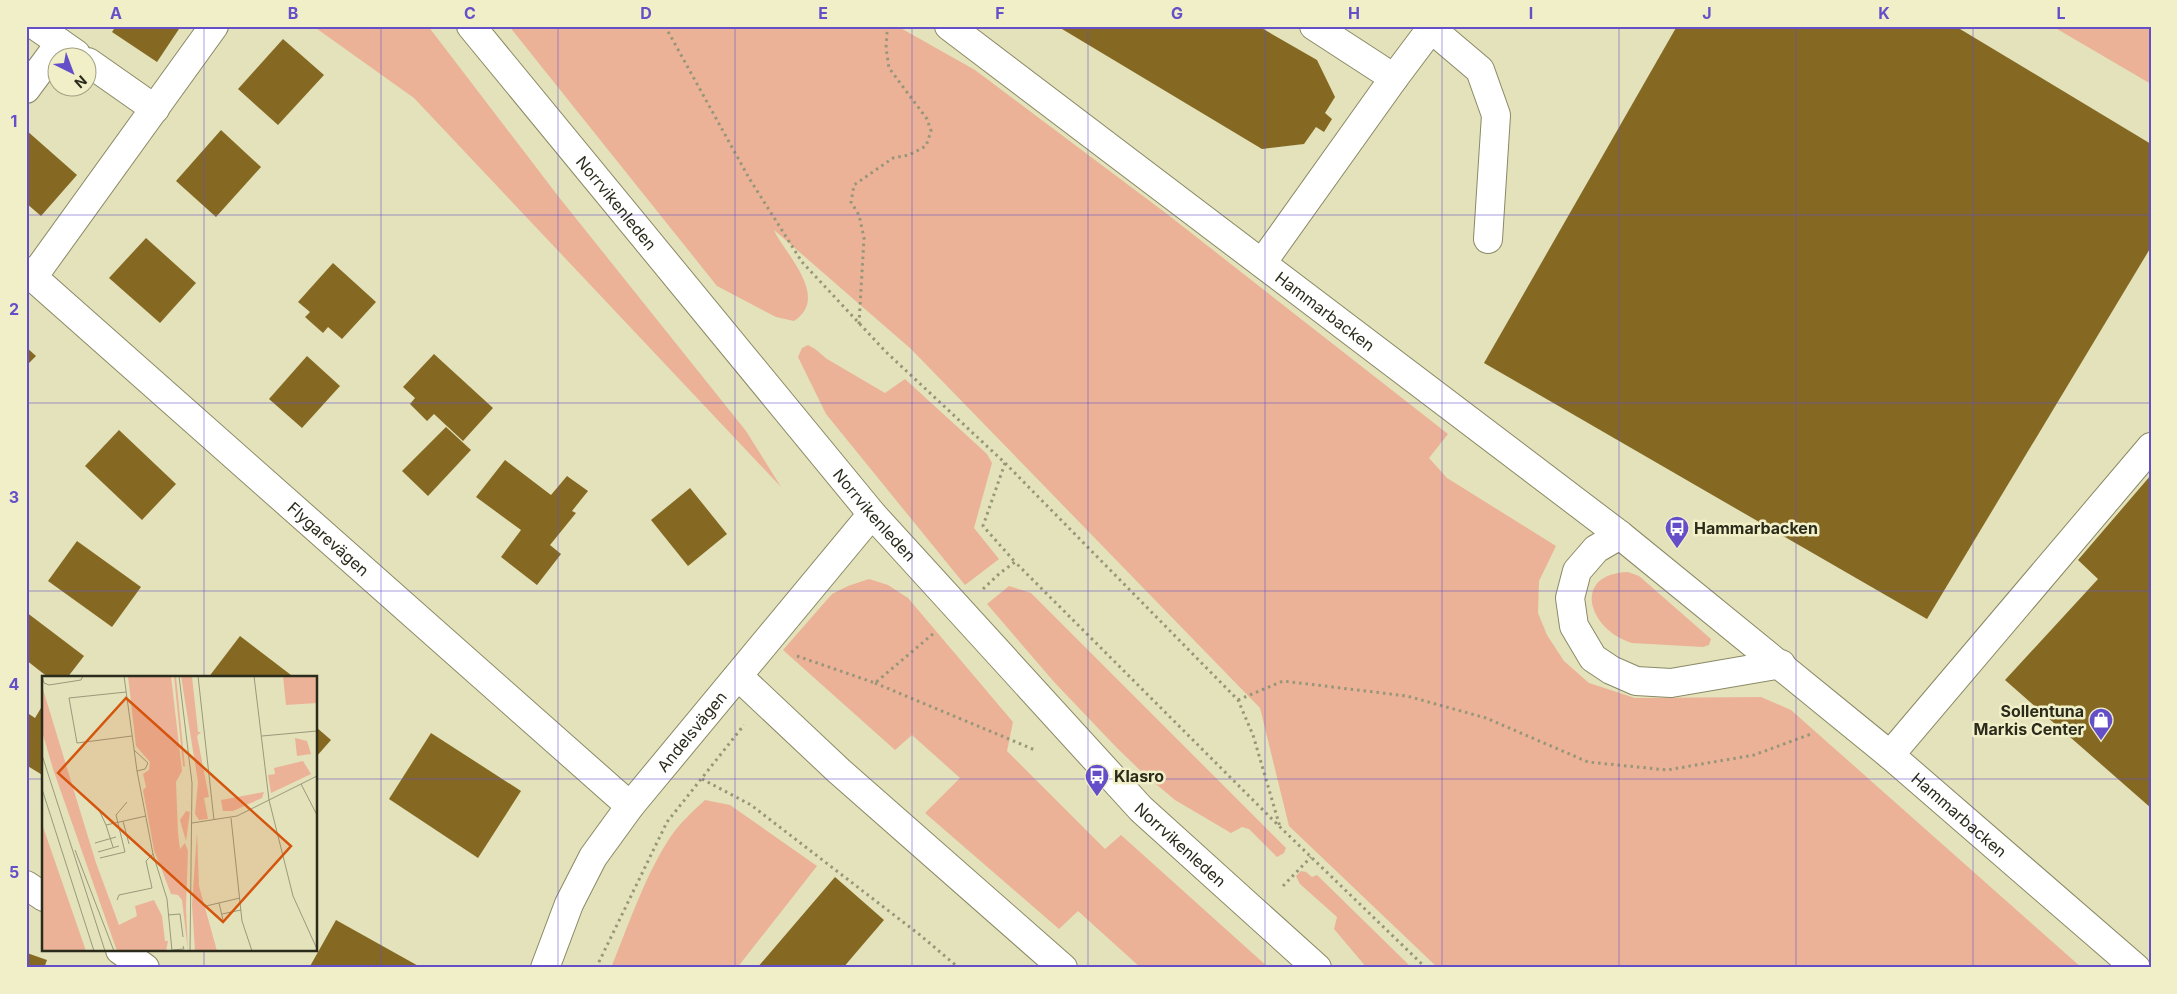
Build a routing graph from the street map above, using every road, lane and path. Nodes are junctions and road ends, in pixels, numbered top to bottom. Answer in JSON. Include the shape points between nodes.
{"nodes":[{"id":1,"x":36,"y":26,"type":"edge"},
{"id":2,"x":214,"y":26,"type":"edge"},
{"id":3,"x":471,"y":26,"type":"edge"},
{"id":4,"x":665,"y":26,"type":"edge"},
{"id":5,"x":890,"y":26,"type":"edge"},
{"id":6,"x":1314,"y":26,"type":"edge"},
{"id":7,"x":1431,"y":27,"type":"edge"},
{"id":8,"x":957,"y":29,"type":"edge"},
{"id":9,"x":67,"y":48,"type":"edge"},
{"id":10,"x":98,"y":69,"type":"edge"},
{"id":11,"x":48,"y":70,"type":"edge"},
{"id":12,"x":1394,"y":78,"type":"junction"},
{"id":13,"x":26,"y":89,"type":"edge"},
{"id":14,"x":155,"y":108,"type":"junction"},
{"id":15,"x":1488,"y":239,"type":"dead end"},
{"id":16,"x":1262,"y":263,"type":"junction"},
{"id":17,"x":30,"y":274,"type":"edge"},
{"id":18,"x":859,"y":325,"type":"junction"},
{"id":19,"x":2151,"y":447,"type":"edge"},
{"id":20,"x":1005,"y":463,"type":"junction"},
{"id":21,"x":872,"y":514,"type":"junction"},
{"id":22,"x":1620,"y":534,"type":"junction"},
{"id":23,"x":1015,"y":562,"type":"junction"},
{"id":24,"x":979,"y":593,"type":"dead end"},
{"id":25,"x":934,"y":633,"type":"dead end"},
{"id":26,"x":1781,"y":664,"type":"junction"},
{"id":27,"x":738,"y":676,"type":"junction"},
{"id":28,"x":875,"y":683,"type":"junction"},
{"id":29,"x":765,"y":699,"type":"junction"},
{"id":30,"x":1238,"y":700,"type":"junction"},
{"id":31,"x":1844,"y":718,"type":"junction"},
{"id":32,"x":1035,"y":750,"type":"dead end"},
{"id":33,"x":1890,"y":756,"type":"junction"},
{"id":34,"x":702,"y":779,"type":"junction"},
{"id":35,"x":630,"y":806,"type":"junction"},
{"id":36,"x":1280,"y":827,"type":"junction"},
{"id":37,"x":1311,"y":857,"type":"junction"},
{"id":38,"x":26,"y":885,"type":"edge"},
{"id":39,"x":1283,"y":886,"type":"dead end"},
{"id":40,"x":42,"y":896,"type":"edge"},
{"id":41,"x":123,"y":952,"type":"edge"},
{"id":42,"x":145,"y":968,"type":"edge"},
{"id":43,"x":545,"y":968,"type":"edge"},
{"id":44,"x":596,"y":968,"type":"edge"},
{"id":45,"x":959,"y":968,"type":"edge"},
{"id":46,"x":1063,"y":968,"type":"edge"},
{"id":47,"x":1317,"y":968,"type":"edge"},
{"id":48,"x":1426,"y":968,"type":"edge"},
{"id":49,"x":2136,"y":968,"type":"edge"}],
"edges":[{"from":1,"to":9,"type":"street"},
{"from":2,"to":14,"type":"street"},
{"from":3,"to":21,"type":"street","name":"Norrvikenleden"},
{"from":4,"to":18,"type":"path","via":[[749,178],[802,262]]},
{"from":5,"to":18,"type":"path","via":[[886,48],[889,68],[928,119],[932,131],[926,146],[893,158],[854,185],[851,202],[859,215],[864,238]]},
{"from":6,"to":12,"type":"street"},
{"from":7,"to":12,"type":"street"},
{"from":7,"to":15,"type":"street","via":[[1480,70],[1496,115]]},
{"from":8,"to":16,"type":"street","name":"Hammarbacken"},
{"from":10,"to":14,"type":"street"},
{"from":11,"to":13,"type":"street"},
{"from":12,"to":16,"type":"street"},
{"from":14,"to":17,"type":"street"},
{"from":16,"to":22,"type":"street","name":"Hammarbacken"},
{"from":17,"to":35,"type":"street","name":"Flygarevägen"},
{"from":18,"to":20,"type":"path"},
{"from":19,"to":33,"type":"street"},
{"from":20,"to":23,"type":"path","via":[[982,526]]},
{"from":20,"to":30,"type":"path"},
{"from":21,"to":27,"type":"street","name":"Andelsvägen"},
{"from":21,"to":47,"type":"street","name":"Norrvikenleden","via":[[1141,809]]},
{"from":22,"to":26,"type":"street","name":"Hammarbacken"},
{"from":22,"to":26,"type":"street","via":[[1596,549],[1577,571],[1570,598],[1574,626],[1593,658],[1636,680],[1671,683]]},
{"from":23,"to":24,"type":"path"},
{"from":23,"to":36,"type":"path"},
{"from":25,"to":28,"type":"path"},
{"from":26,"to":31,"type":"street","name":"Hammarbacken"},
{"from":27,"to":29,"type":"street"},
{"from":27,"to":35,"type":"street","name":"Andelsvägen"},
{"from":28,"to":29,"type":"path","via":[[799,657]]},
{"from":28,"to":32,"type":"path"},
{"from":29,"to":34,"type":"path"},
{"from":29,"to":46,"type":"street","via":[[839,771]]},
{"from":30,"to":31,"type":"path","via":[[1283,681],[1407,696],[1486,718],[1588,762],[1666,770],[1754,755]]},
{"from":30,"to":36,"type":"path","via":[[1254,735]]},
{"from":31,"to":33,"type":"street","name":"Hammarbacken"},
{"from":33,"to":49,"type":"street","name":"Hammarbacken"},
{"from":34,"to":44,"type":"path","via":[[667,822]]},
{"from":34,"to":45,"type":"path","via":[[751,805]]},
{"from":35,"to":43,"type":"street","name":"Andelsvägen","via":[[593,857],[569,904]]},
{"from":36,"to":37,"type":"path"},
{"from":37,"to":39,"type":"path"},
{"from":37,"to":48,"type":"path"},
{"from":38,"to":40,"type":"street"},
{"from":41,"to":42,"type":"street"}]}
